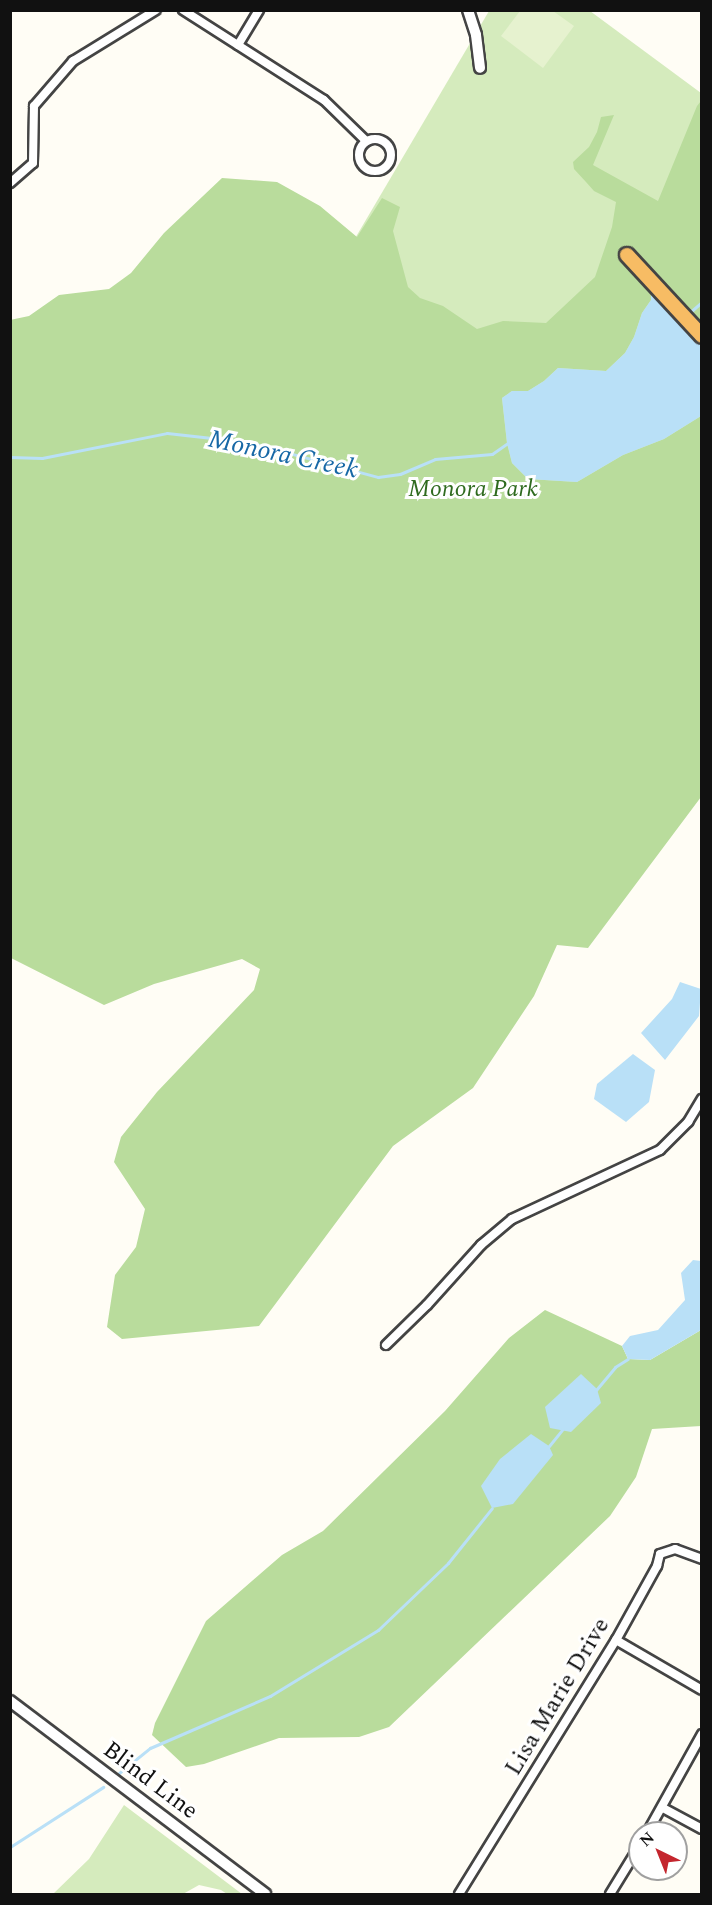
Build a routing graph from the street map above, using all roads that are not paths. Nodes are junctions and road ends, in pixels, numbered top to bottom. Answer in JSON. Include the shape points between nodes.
{"nodes":[{"id":1,"x":156,"y":10,"type":"edge"},
{"id":2,"x":183,"y":10,"type":"edge"},
{"id":3,"x":259,"y":10,"type":"edge"},
{"id":4,"x":468,"y":10,"type":"edge"},
{"id":5,"x":238,"y":45,"type":"junction"},
{"id":6,"x":480,"y":68,"type":"dead end"},
{"id":7,"x":366,"y":141,"type":"dead end"},
{"id":8,"x":10,"y":183,"type":"edge"},
{"id":9,"x":627,"y":255,"type":"dead end"},
{"id":10,"x":702,"y":336,"type":"edge"},
{"id":11,"x":702,"y":1099,"type":"edge"},
{"id":12,"x":386,"y":1346,"type":"dead end"},
{"id":13,"x":702,"y":1559,"type":"edge"},
{"id":14,"x":616,"y":1640,"type":"junction"},
{"id":15,"x":702,"y":1690,"type":"edge"},
{"id":16,"x":10,"y":1701,"type":"edge"},
{"id":17,"x":702,"y":1734,"type":"edge"},
{"id":18,"x":663,"y":1808,"type":"junction"},
{"id":19,"x":655,"y":1821,"type":"edge"},
{"id":20,"x":702,"y":1829,"type":"edge"},
{"id":21,"x":628,"y":1865,"type":"edge"},
{"id":22,"x":265,"y":1894,"type":"edge"},
{"id":23,"x":459,"y":1894,"type":"edge"},
{"id":24,"x":610,"y":1894,"type":"edge"}],
"edges":[{"from":1,"to":8,"type":"street","via":[[73,61],[34,106],[33,163]]},
{"from":2,"to":5,"type":"street"},
{"from":3,"to":5,"type":"street"},
{"from":4,"to":6,"type":"street"},
{"from":5,"to":7,"type":"street","via":[[324,100]]},
{"from":9,"to":10,"type":"highway"},
{"from":11,"to":12,"type":"street","via":[[688,1122],[660,1150],[512,1219],[481,1245]]},
{"from":13,"to":14,"type":"street","name":"Lisa Marie Drive","via":[[675,1549],[660,1554]]},
{"from":14,"to":15,"type":"street"},
{"from":14,"to":23,"type":"street","name":"Lisa Marie Drive"},
{"from":16,"to":22,"type":"street","name":"Blind Line"},
{"from":17,"to":18,"type":"street"},
{"from":18,"to":19,"type":"street"},
{"from":18,"to":20,"type":"street"},
{"from":21,"to":24,"type":"street"}]}
